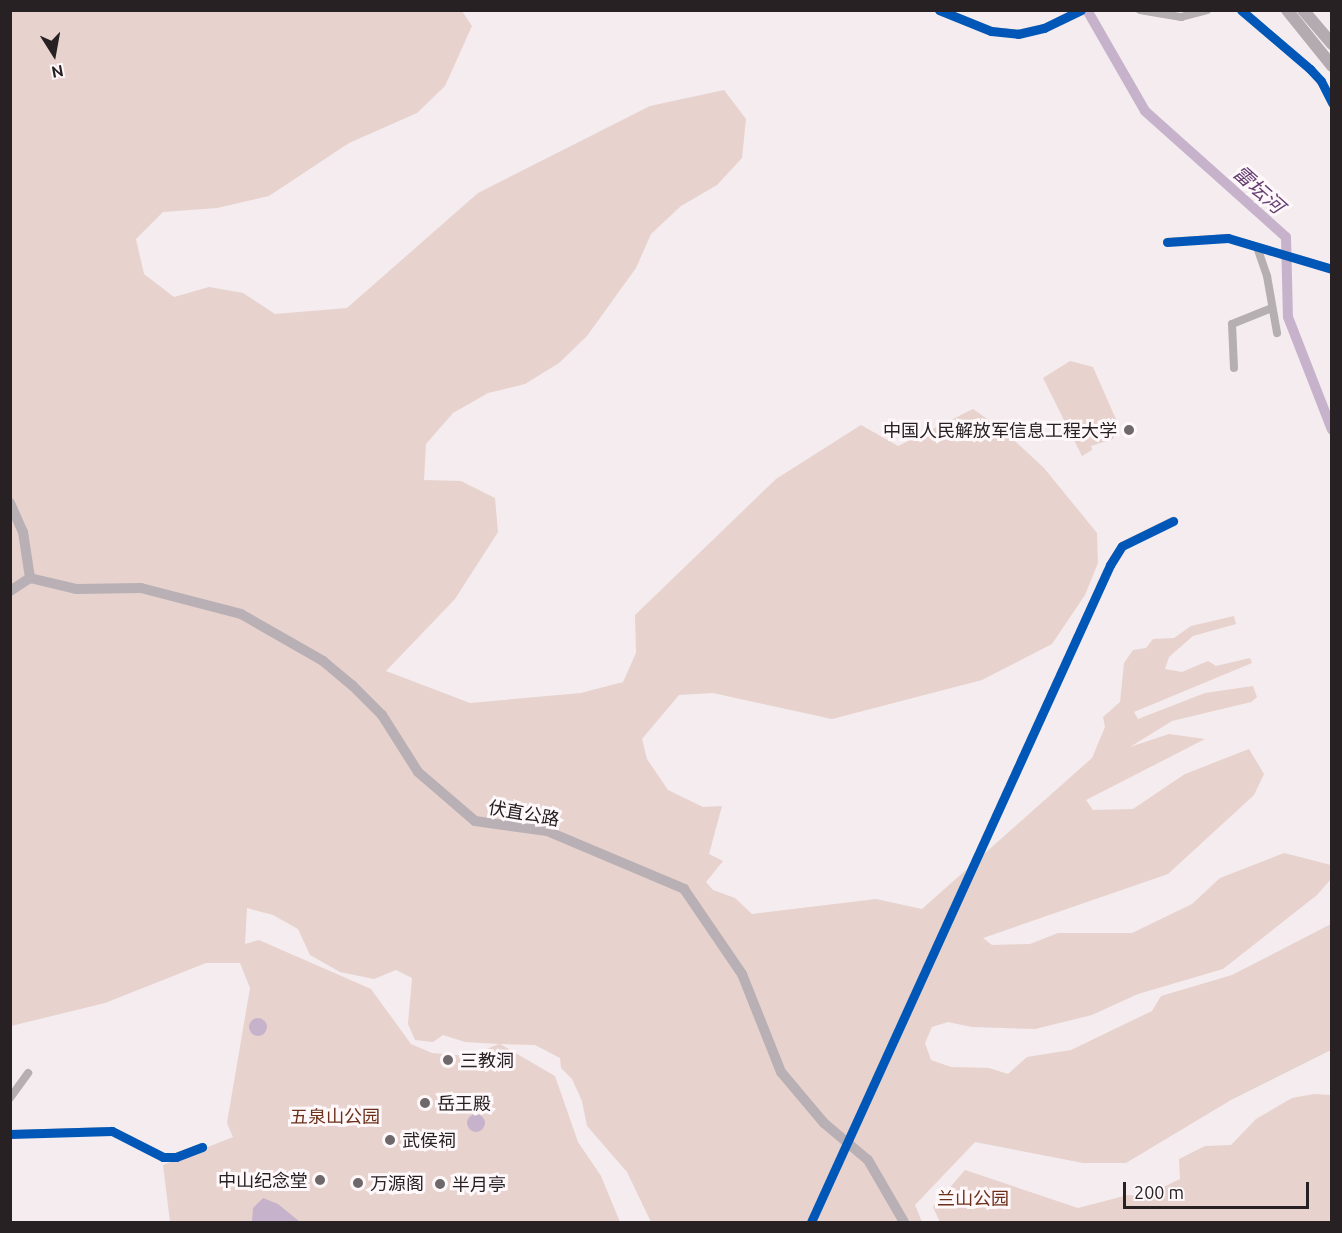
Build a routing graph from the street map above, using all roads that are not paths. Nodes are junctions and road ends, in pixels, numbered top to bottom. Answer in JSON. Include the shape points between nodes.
{"nodes":[{"id":1,"x":939,"y":10,"type":"edge"},
{"id":2,"x":1081,"y":10,"type":"edge"},
{"id":3,"x":1140,"y":10,"type":"edge"},
{"id":4,"x":1207,"y":10,"type":"edge"},
{"id":5,"x":1241,"y":10,"type":"edge"},
{"id":6,"x":1287,"y":10,"type":"edge"},
{"id":7,"x":1303,"y":10,"type":"edge"},
{"id":8,"x":1332,"y":44,"type":"edge"},
{"id":9,"x":1332,"y":66,"type":"edge"},
{"id":10,"x":1332,"y":103,"type":"edge"},
{"id":11,"x":1167,"y":242,"type":"dead end"},
{"id":12,"x":1257,"y":247,"type":"junction"},
{"id":13,"x":1332,"y":269,"type":"edge"},
{"id":14,"x":1272,"y":308,"type":"junction"},
{"id":15,"x":1277,"y":333,"type":"dead end"},
{"id":16,"x":1234,"y":368,"type":"dead end"},
{"id":17,"x":10,"y":503,"type":"edge"},
{"id":18,"x":1173,"y":521,"type":"dead end"},
{"id":19,"x":1110,"y":565,"type":"tunnel mouth"},
{"id":20,"x":30,"y":578,"type":"junction"},
{"id":21,"x":10,"y":591,"type":"edge"},
{"id":22,"x":28,"y":1072,"type":"dead end"},
{"id":23,"x":10,"y":1098,"type":"edge"},
{"id":24,"x":10,"y":1134,"type":"edge"},
{"id":25,"x":202,"y":1147,"type":"dead end"},
{"id":26,"x":904,"y":1222,"type":"edge"}],
"edges":[{"from":1,"to":2,"type":"street","via":[[991,31],[1018,34],[1044,28]]},
{"from":3,"to":4,"type":"street","via":[[1181,17]]},
{"from":5,"to":10,"type":"street","via":[[1310,69]]},
{"from":6,"to":9,"type":"highway"},
{"from":7,"to":8,"type":"highway"},
{"from":11,"to":12,"type":"street","via":[[1228,238]]},
{"from":12,"to":13,"type":"street"},
{"from":12,"to":14,"type":"street"},
{"from":14,"to":15,"type":"street"},
{"from":14,"to":16,"type":"street","via":[[1232,324]]},
{"from":17,"to":20,"type":"main road","via":[[23,532]]},
{"from":18,"to":19,"type":"street","via":[[1122,546]]},
{"from":20,"to":21,"type":"main road"},
{"from":20,"to":26,"type":"main road","name":"伏直公路","via":[[76,589],[141,588],[241,614],[323,662],[352,685],[381,715],[418,772],[475,821],[547,831],[684,889],[741,974],[781,1072],[824,1123],[868,1160]]},
{"from":22,"to":23,"type":"street"},
{"from":24,"to":25,"type":"street","via":[[111,1131],[163,1157],[176,1157]]}]}
